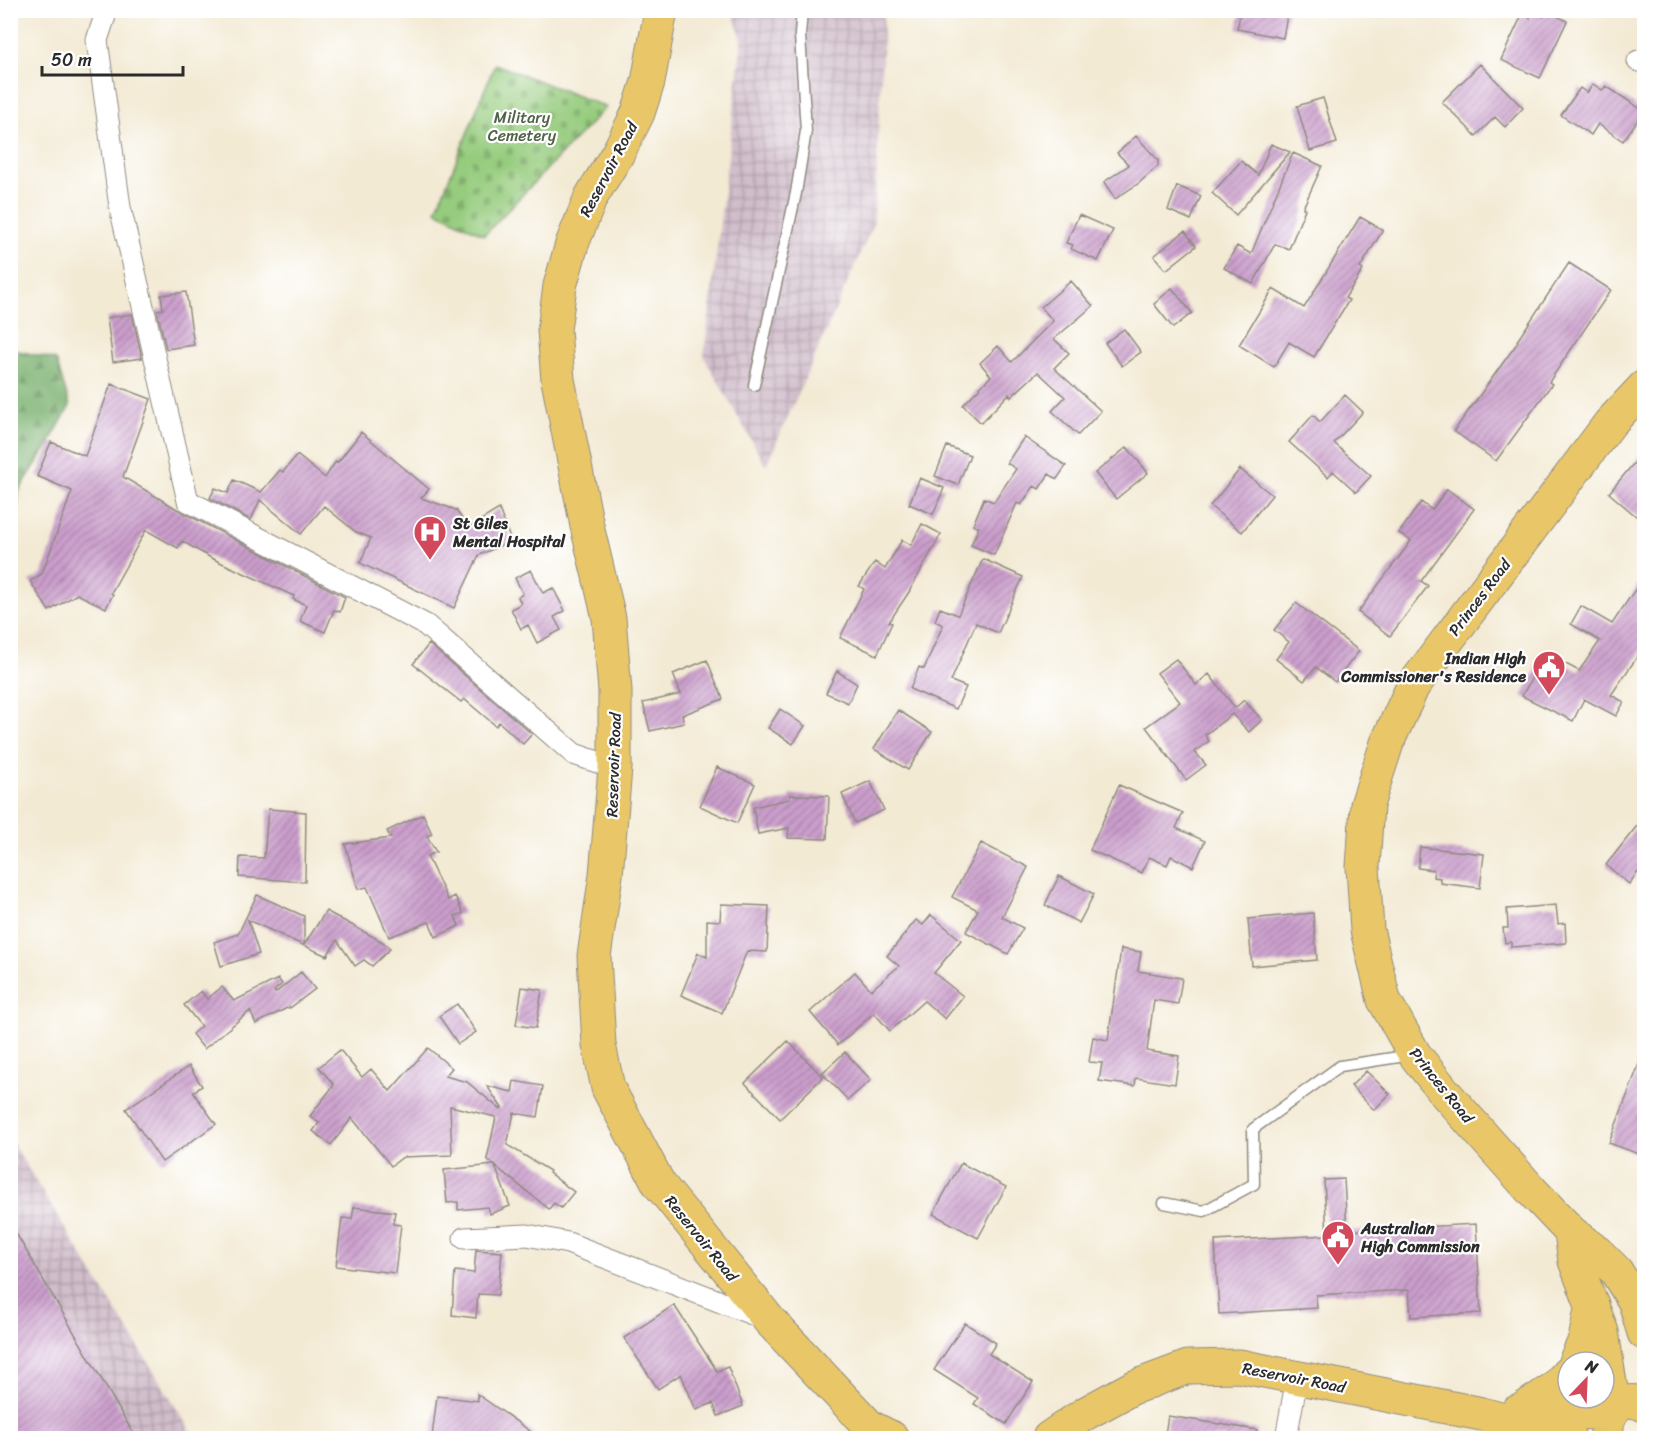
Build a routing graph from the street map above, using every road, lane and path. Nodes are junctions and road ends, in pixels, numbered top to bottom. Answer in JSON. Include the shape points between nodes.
{"nodes":[{"id":1,"x":107,"y":10,"type":"edge"},
{"id":2,"x":661,"y":10,"type":"edge"},
{"id":3,"x":802,"y":10,"type":"edge"},
{"id":4,"x":754,"y":385,"type":"dead end"},
{"id":5,"x":1644,"y":388,"type":"edge"},
{"id":6,"x":615,"y":768,"type":"junction"},
{"id":7,"x":1415,"y":1055,"type":"junction"},
{"id":8,"x":1164,"y":1203,"type":"dead end"},
{"id":9,"x":1571,"y":1232,"type":"junction"},
{"id":10,"x":464,"y":1238,"type":"dead end"},
{"id":11,"x":1592,"y":1304,"type":"junction"},
{"id":12,"x":769,"y":1320,"type":"junction"},
{"id":13,"x":1644,"y":1333,"type":"edge"},
{"id":14,"x":1580,"y":1350,"type":"edge"},
{"id":15,"x":1297,"y":1378,"type":"junction"},
{"id":16,"x":1556,"y":1385,"type":"edge"},
{"id":17,"x":1519,"y":1412,"type":"junction"},
{"id":18,"x":1482,"y":1414,"type":"junction"},
{"id":19,"x":1619,"y":1416,"type":"edge"},
{"id":20,"x":1078,"y":1426,"type":"edge"},
{"id":21,"x":877,"y":1435,"type":"edge"},
{"id":22,"x":1049,"y":1438,"type":"edge"},
{"id":23,"x":1286,"y":1438,"type":"edge"},
{"id":24,"x":1569,"y":1438,"type":"edge"}],
"edges":[{"from":1,"to":6,"type":"street","via":[[97,40],[120,207],[188,501],[426,624],[574,754]]},
{"from":2,"to":6,"type":"main road","name":"Reservoir Road","via":[[655,51],[638,113],[591,197],[572,244],[560,286],[554,330],[560,391],[609,618],[615,691]]},
{"from":3,"to":4,"type":"lane","via":[[806,131]]},
{"from":5,"to":7,"type":"main road","name":"Princes Road","via":[[1610,423],[1413,686],[1387,743],[1367,805],[1363,867],[1367,930],[1384,1000]]},
{"from":6,"to":12,"type":"main road","name":"Reservoir Road","via":[[594,956],[599,1045],[608,1088],[659,1184]]},
{"from":7,"to":8,"type":"lane","via":[[1340,1066],[1253,1129],[1254,1184],[1204,1211]]},
{"from":7,"to":9,"type":"main road","name":"Princes Road","via":[[1445,1094]]},
{"from":9,"to":11,"type":"main road","via":[[1575,1261]]},
{"from":9,"to":13,"type":"main road","name":"Princes Road","via":[[1616,1271],[1635,1302]]},
{"from":10,"to":12,"type":"street","via":[[527,1234],[568,1244]]},
{"from":11,"to":14,"type":"main road"},
{"from":11,"to":19,"type":"main road","via":[[1606,1349]]},
{"from":12,"to":21,"type":"main road","name":"Reservoir Road"},
{"from":15,"to":18,"type":"main road","name":"Reservoir Road"},
{"from":15,"to":20,"type":"main road","name":"Reservoir Road","via":[[1239,1366],[1188,1367],[1132,1388]]},
{"from":15,"to":23,"type":"street"},
{"from":16,"to":17,"type":"main road"},
{"from":17,"to":18,"type":"main road","name":"Reservoir Road"},
{"from":17,"to":19,"type":"main road","name":"Reservoir Road"},
{"from":18,"to":24,"type":"main road","name":"Reservoir Road"},
{"from":20,"to":22,"type":"main road","name":"Reservoir Road"}]}
